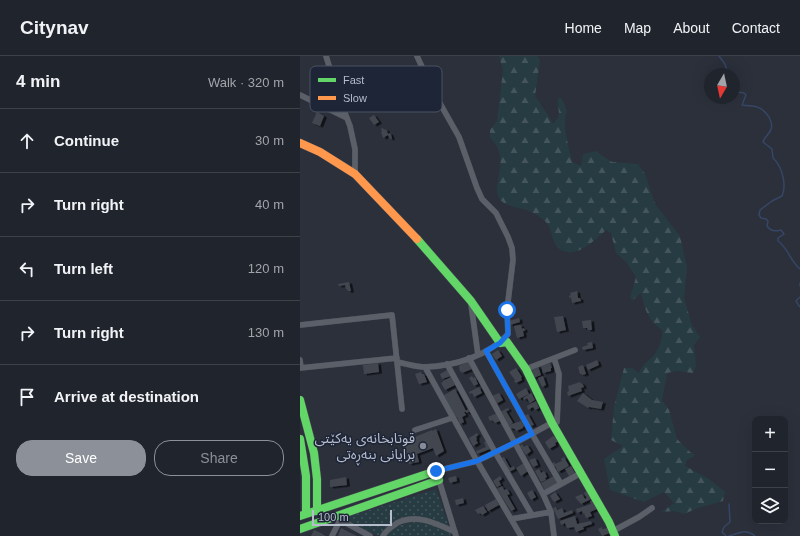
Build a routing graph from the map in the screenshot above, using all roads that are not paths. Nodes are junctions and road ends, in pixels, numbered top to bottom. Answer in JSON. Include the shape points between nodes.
{"nodes":[{"id":1,"x":319,"y":56,"type":"edge"},
{"id":2,"x":417,"y":56,"type":"edge"},
{"id":3,"x":327,"y":58,"type":"edge"},
{"id":4,"x":422,"y":66,"type":"edge"},
{"id":5,"x":300,"y":95,"type":"edge"},
{"id":6,"x":310,"y":100,"type":"edge"},
{"id":7,"x":442,"y":107,"type":"edge"},
{"id":8,"x":335,"y":112,"type":"edge"},
{"id":9,"x":345,"y":112,"type":"edge"},
{"id":10,"x":347,"y":118,"type":"junction"},
{"id":11,"x":300,"y":143,"type":"edge"},
{"id":12,"x":355,"y":174,"type":"junction"},
{"id":13,"x":471,"y":301,"type":"junction"},
{"id":14,"x":300,"y":325,"type":"edge"},
{"id":15,"x":500,"y":343,"type":"junction"},
{"id":16,"x":575,"y":350,"type":"dead end"},
{"id":17,"x":486,"y":351,"type":"junction"},
{"id":18,"x":478,"y":356,"type":"junction"},
{"id":19,"x":469,"y":358,"type":"junction"},
{"id":20,"x":554,"y":358,"type":"junction"},
{"id":21,"x":300,"y":360,"type":"edge"},
{"id":22,"x":397,"y":360,"type":"junction"},
{"id":23,"x":447,"y":364,"type":"junction"},
{"id":24,"x":425,"y":367,"type":"junction"},
{"id":25,"x":300,"y":368,"type":"edge"},
{"id":26,"x":526,"y":369,"type":"junction"},
{"id":27,"x":300,"y":400,"type":"edge"},
{"id":28,"x":402,"y":410,"type":"dead end"},
{"id":29,"x":452,"y":418,"type":"junction"},
{"id":30,"x":555,"y":424,"type":"junction"},
{"id":31,"x":415,"y":430,"type":"dead end"},
{"id":32,"x":532,"y":434,"type":"junction"},
{"id":33,"x":300,"y":439,"type":"edge"},
{"id":34,"x":514,"y":443,"type":"junction"},
{"id":35,"x":495,"y":452,"type":"junction"},
{"id":36,"x":477,"y":461,"type":"junction"},
{"id":37,"x":436,"y":471,"type":"junction"},
{"id":38,"x":581,"y":473,"type":"junction"},
{"id":39,"x":439,"y":480,"type":"junction"},
{"id":40,"x":561,"y":484,"type":"junction"},
{"id":41,"x":543,"y":494,"type":"junction"},
{"id":42,"x":652,"y":508,"type":"dead end"},
{"id":43,"x":317,"y":511,"type":"junction"},
{"id":44,"x":550,"y":512,"type":"junction"},
{"id":45,"x":303,"y":515,"type":"edge"},
{"id":46,"x":532,"y":515,"type":"junction"},
{"id":47,"x":337,"y":519,"type":"junction"},
{"id":48,"x":511,"y":519,"type":"junction"},
{"id":49,"x":300,"y":529,"type":"edge"},
{"id":50,"x":456,"y":534,"type":"edge"},
{"id":51,"x":614,"y":534,"type":"edge"},
{"id":52,"x":332,"y":536,"type":"edge"},
{"id":53,"x":370,"y":536,"type":"edge"},
{"id":54,"x":383,"y":536,"type":"edge"},
{"id":55,"x":521,"y":536,"type":"edge"},
{"id":56,"x":554,"y":536,"type":"edge"}],
"edges":[{"from":1,"to":3,"type":"street"},
{"from":2,"to":4,"type":"street"},
{"from":5,"to":6,"type":"street"},
{"from":7,"to":15,"type":"street","via":[[459,137],[482,199],[496,213],[512,248],[507,310],[508,334]]},
{"from":8,"to":10,"type":"street"},
{"from":9,"to":10,"type":"street"},
{"from":10,"to":12,"type":"street","via":[[355,149]]},
{"from":11,"to":12,"type":"street"},
{"from":12,"to":13,"type":"street"},
{"from":13,"to":15,"type":"street"},
{"from":13,"to":18,"type":"street"},
{"from":14,"to":22,"type":"street","via":[[392,315]]},
{"from":15,"to":17,"type":"street"},
{"from":15,"to":26,"type":"street","via":[[506,342]]},
{"from":16,"to":20,"type":"street"},
{"from":17,"to":18,"type":"street"},
{"from":17,"to":32,"type":"street"},
{"from":18,"to":19,"type":"street"},
{"from":19,"to":23,"type":"street"},
{"from":19,"to":34,"type":"street"},
{"from":20,"to":26,"type":"street"},
{"from":20,"to":30,"type":"street","via":[[559,374]]},
{"from":21,"to":25,"type":"street"},
{"from":22,"to":24,"type":"street"},
{"from":22,"to":25,"type":"street"},
{"from":22,"to":28,"type":"street"},
{"from":23,"to":24,"type":"street"},
{"from":23,"to":35,"type":"street"},
{"from":24,"to":29,"type":"street"},
{"from":26,"to":30,"type":"street"},
{"from":27,"to":43,"type":"street","via":[[314,453]]},
{"from":29,"to":31,"type":"street"},
{"from":29,"to":36,"type":"street"},
{"from":30,"to":32,"type":"street"},
{"from":30,"to":38,"type":"street"},
{"from":32,"to":34,"type":"street"},
{"from":32,"to":40,"type":"street"},
{"from":33,"to":45,"type":"street","via":[[306,474]]},
{"from":34,"to":35,"type":"street"},
{"from":34,"to":41,"type":"street"},
{"from":35,"to":36,"type":"street"},
{"from":35,"to":46,"type":"street"},
{"from":36,"to":37,"type":"street"},
{"from":36,"to":48,"type":"street"},
{"from":37,"to":39,"type":"street"},
{"from":37,"to":43,"type":"street"},
{"from":38,"to":40,"type":"street"},
{"from":38,"to":51,"type":"street"},
{"from":39,"to":47,"type":"street"},
{"from":39,"to":50,"type":"street"},
{"from":40,"to":41,"type":"street"},
{"from":41,"to":44,"type":"street"},
{"from":42,"to":51,"type":"street"},
{"from":43,"to":45,"type":"street"},
{"from":44,"to":46,"type":"street"},
{"from":44,"to":56,"type":"street"},
{"from":46,"to":48,"type":"street"},
{"from":47,"to":49,"type":"street"},
{"from":47,"to":52,"type":"street"},
{"from":47,"to":53,"type":"street"},
{"from":48,"to":55,"type":"street"},
{"from":50,"to":54,"type":"street","via":[[428,520],[414,519],[395,524]]}]}
